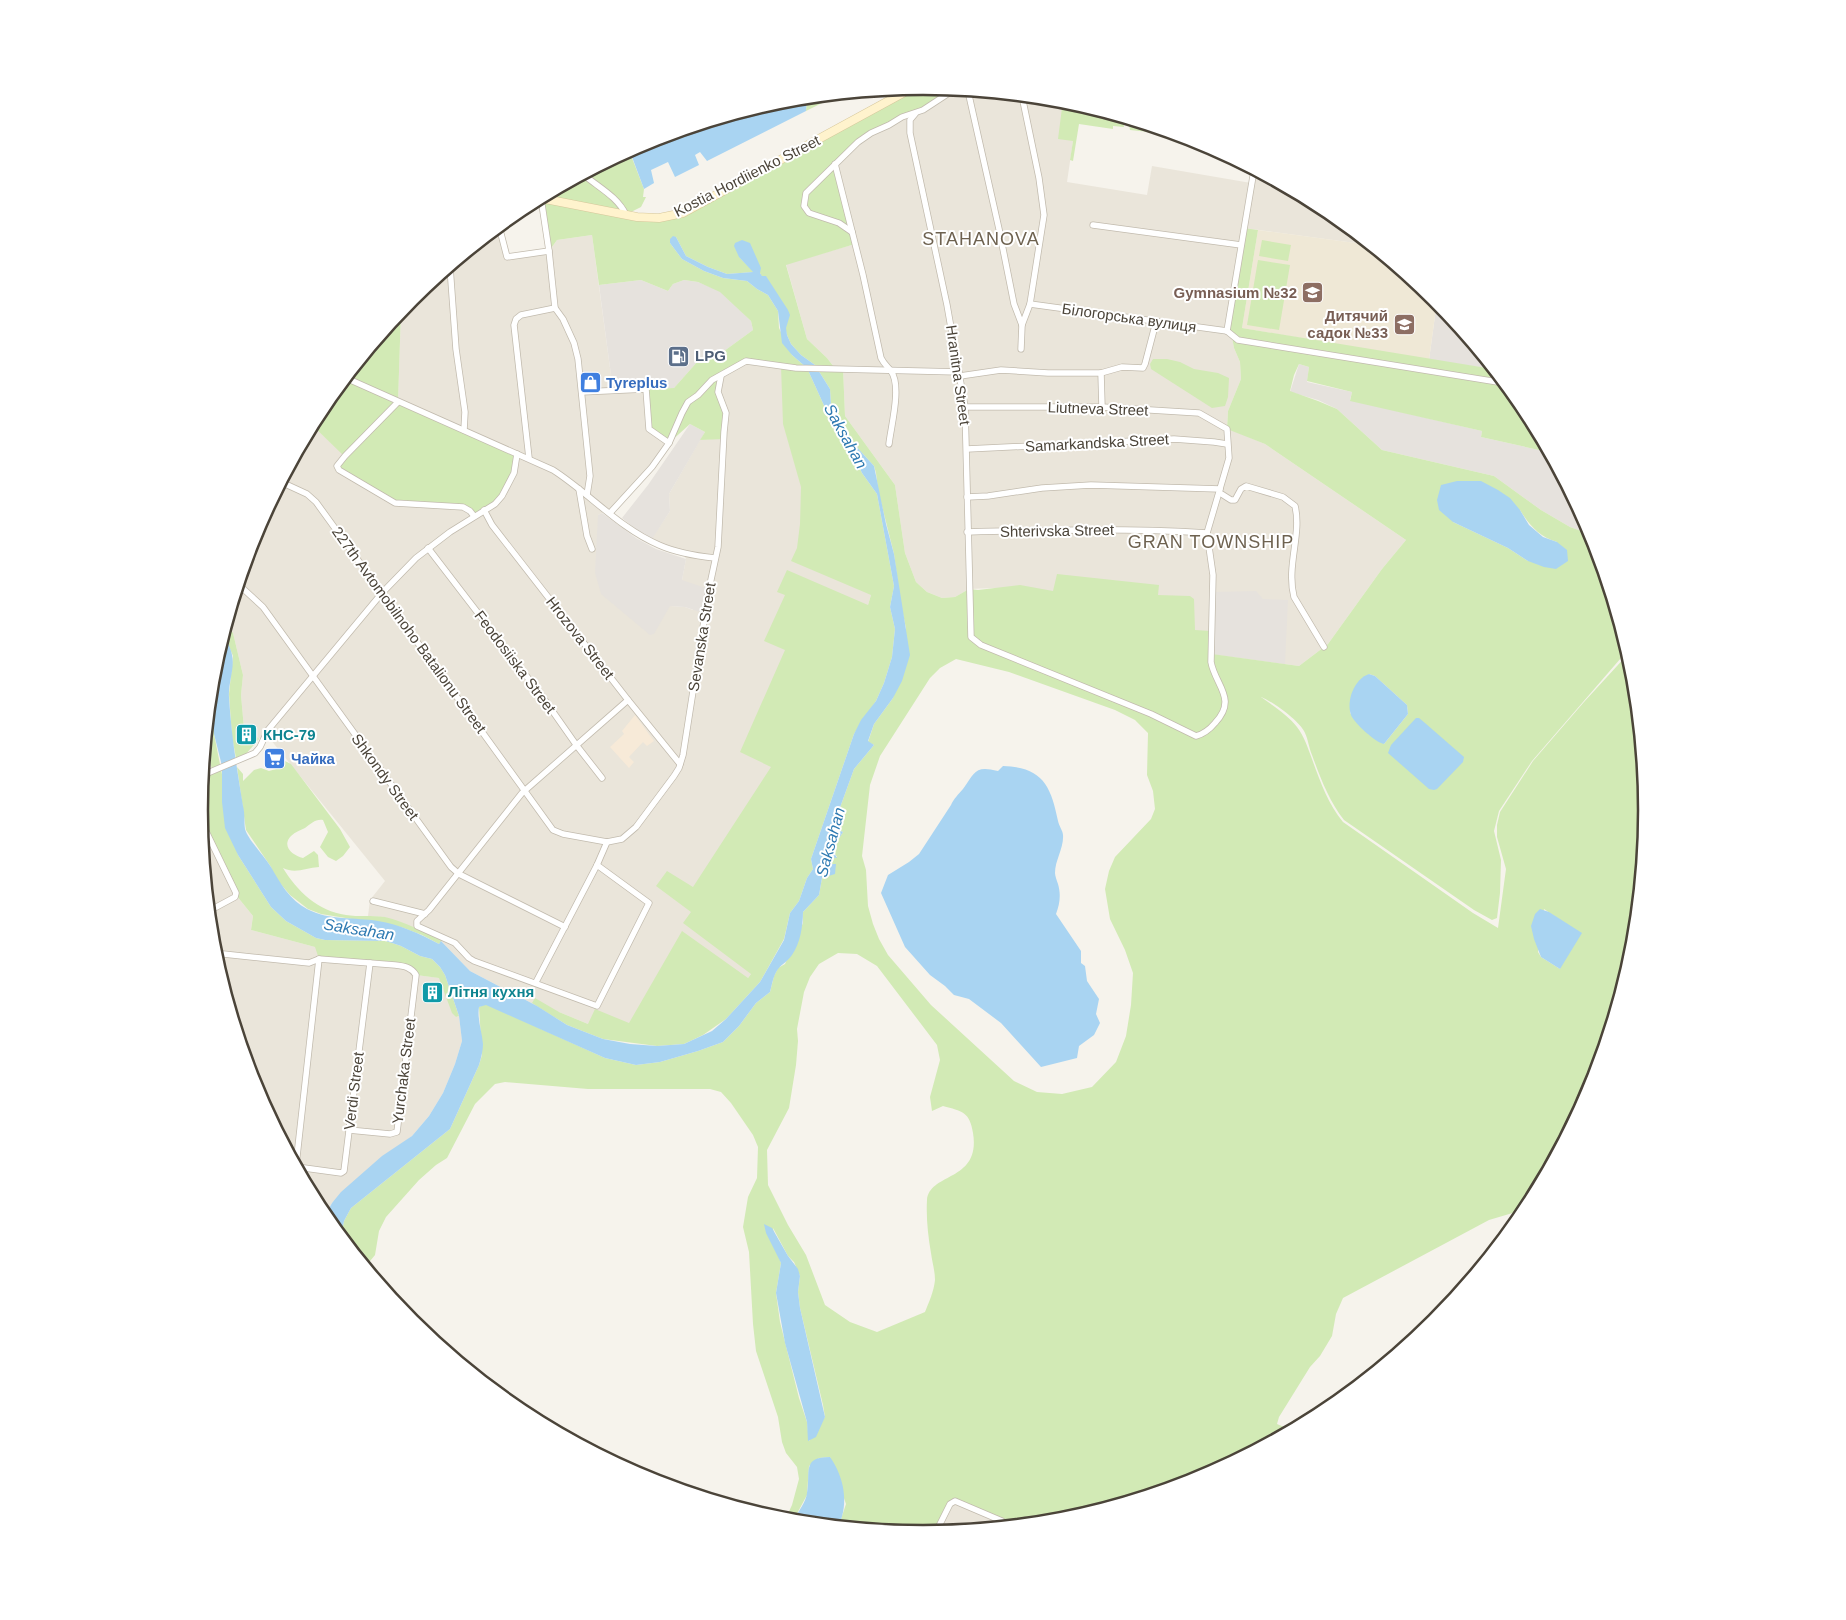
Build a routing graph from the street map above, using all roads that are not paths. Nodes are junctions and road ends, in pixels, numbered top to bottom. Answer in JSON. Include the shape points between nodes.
{"nodes":[{"id":1,"x":897,"y":96,"type":"edge"},
{"id":2,"x":944,"y":96,"type":"edge"},
{"id":3,"x":969,"y":97,"type":"edge"},
{"id":4,"x":1023,"y":102,"type":"edge"},
{"id":5,"x":915,"y":114,"type":"junction"},
{"id":6,"x":835,"y":164,"type":"junction"},
{"id":7,"x":1253,"y":176,"type":"edge"},
{"id":8,"x":589,"y":179,"type":"edge"},
{"id":9,"x":550,"y":200,"type":"edge"},
{"id":10,"x":541,"y":206,"type":"edge"},
{"id":11,"x":626,"y":215,"type":"junction"},
{"id":12,"x":1093,"y":225,"type":"dead end"},
{"id":13,"x":852,"y":232,"type":"junction"},
{"id":14,"x":501,"y":233,"type":"edge"},
{"id":15,"x":1241,"y":245,"type":"junction"},
{"id":16,"x":549,"y":250,"type":"junction"},
{"id":17,"x":451,"y":273,"type":"edge"},
{"id":18,"x":1030,"y":304,"type":"junction"},
{"id":19,"x":555,"y":308,"type":"junction"},
{"id":20,"x":1156,"y":322,"type":"junction"},
{"id":21,"x":1022,"y":325,"type":"junction"},
{"id":22,"x":1227,"y":331,"type":"junction"},
{"id":23,"x":1021,"y":349,"type":"dead end"},
{"id":24,"x":891,"y":371,"type":"junction"},
{"id":25,"x":1101,"y":373,"type":"junction"},
{"id":26,"x":960,"y":374,"type":"junction"},
{"id":27,"x":721,"y":376,"type":"junction"},
{"id":28,"x":352,"y":381,"type":"edge"},
{"id":29,"x":1495,"y":382,"type":"edge"},
{"id":30,"x":582,"y":392,"type":"junction"},
{"id":31,"x":398,"y":402,"type":"junction"},
{"id":32,"x":965,"y":407,"type":"junction"},
{"id":33,"x":1102,"y":407,"type":"junction"},
{"id":34,"x":464,"y":430,"type":"junction"},
{"id":35,"x":669,"y":443,"type":"junction"},
{"id":36,"x":889,"y":444,"type":"dead end"},
{"id":37,"x":1227,"y":444,"type":"junction"},
{"id":38,"x":967,"y":449,"type":"junction"},
{"id":39,"x":517,"y":454,"type":"junction"},
{"id":40,"x":529,"y":458,"type":"junction"},
{"id":41,"x":287,"y":485,"type":"edge"},
{"id":42,"x":579,"y":489,"type":"junction"},
{"id":43,"x":1220,"y":491,"type":"junction"},
{"id":44,"x":587,"y":495,"type":"junction"},
{"id":45,"x":967,"y":497,"type":"junction"},
{"id":46,"x":484,"y":510,"type":"junction"},
{"id":47,"x":610,"y":513,"type":"junction"},
{"id":48,"x":474,"y":516,"type":"junction"},
{"id":49,"x":967,"y":532,"type":"junction"},
{"id":50,"x":1207,"y":533,"type":"junction"},
{"id":51,"x":428,"y":548,"type":"junction"},
{"id":52,"x":592,"y":549,"type":"dead end"},
{"id":53,"x":715,"y":558,"type":"junction"},
{"id":54,"x":243,"y":589,"type":"edge"},
{"id":55,"x":382,"y":594,"type":"junction"},
{"id":56,"x":1324,"y":646,"type":"dead end"},
{"id":57,"x":314,"y":678,"type":"junction"},
{"id":58,"x":628,"y":700,"type":"junction"},
{"id":59,"x":577,"y":746,"type":"junction"},
{"id":60,"x":680,"y":764,"type":"junction"},
{"id":61,"x":210,"y":772,"type":"edge"},
{"id":62,"x":602,"y":778,"type":"dead end"},
{"id":63,"x":524,"y":792,"type":"junction"},
{"id":64,"x":209,"y":838,"type":"edge"},
{"id":65,"x":607,"y":842,"type":"junction"},
{"id":66,"x":597,"y":865,"type":"junction"},
{"id":67,"x":459,"y":874,"type":"junction"},
{"id":68,"x":373,"y":901,"type":"dead end"},
{"id":69,"x":215,"y":908,"type":"edge"},
{"id":70,"x":425,"y":914,"type":"junction"},
{"id":71,"x":565,"y":927,"type":"junction"},
{"id":72,"x":223,"y":954,"type":"edge"},
{"id":73,"x":319,"y":959,"type":"junction"},
{"id":74,"x":370,"y":963,"type":"junction"},
{"id":75,"x":536,"y":982,"type":"junction"},
{"id":76,"x":350,"y":1130,"type":"junction"},
{"id":77,"x":298,"y":1157,"type":"edge"},
{"id":78,"x":303,"y":1167,"type":"edge"},
{"id":79,"x":999,"y":1520,"type":"edge"},
{"id":80,"x":940,"y":1524,"type":"edge"}],
"edges":[{"from":1,"to":11,"type":"main road","name":"Kostia Hordiienko Street","via":[[683,212],[659,218]]},
{"from":2,"to":5,"type":"street"},
{"from":3,"to":21,"type":"street","via":[[1014,304]]},
{"from":4,"to":18,"type":"street","via":[[1044,207]]},
{"from":5,"to":6,"type":"street","via":[[902,117],[872,133]]},
{"from":5,"to":26,"type":"street","name":"Hranitna Street","via":[[910,120],[910,133]]},
{"from":6,"to":13,"type":"street"},
{"from":6,"to":13,"type":"street","via":[[806,193],[804,206],[814,216],[839,223]]},
{"from":7,"to":15,"type":"street"},
{"from":8,"to":11,"type":"street","via":[[614,198]]},
{"from":9,"to":11,"type":"main road","name":"Kostia Hordiienko Street"},
{"from":10,"to":16,"type":"street"},
{"from":12,"to":15,"type":"street"},
{"from":13,"to":24,"type":"street","via":[[881,358]]},
{"from":14,"to":16,"type":"street","via":[[507,257]]},
{"from":15,"to":22,"type":"street"},
{"from":16,"to":19,"type":"street"},
{"from":17,"to":34,"type":"street","via":[[465,412]]},
{"from":18,"to":20,"type":"street","name":"Білогорська вулиця"},
{"from":18,"to":21,"type":"street"},
{"from":19,"to":30,"type":"street","via":[[574,343]]},
{"from":19,"to":40,"type":"street","via":[[521,315],[514,325]]},
{"from":20,"to":22,"type":"street","name":"Білогорська вулиця"},
{"from":20,"to":25,"type":"street","via":[[1143,368],[1122,367]]},
{"from":21,"to":23,"type":"street"},
{"from":22,"to":29,"type":"street","name":"Білогорська вулиця","via":[[1238,340]]},
{"from":24,"to":26,"type":"street"},
{"from":24,"to":27,"type":"street","via":[[796,368],[746,361]]},
{"from":24,"to":36,"type":"street","via":[[896,401]]},
{"from":25,"to":26,"type":"street","via":[[1001,370]]},
{"from":25,"to":33,"type":"street"},
{"from":26,"to":32,"type":"street","name":"Hranitna Street"},
{"from":27,"to":35,"type":"street","via":[[688,402]]},
{"from":27,"to":53,"type":"street","name":"Sevanska Street","via":[[718,392],[726,413]]},
{"from":28,"to":31,"type":"street"},
{"from":30,"to":35,"type":"street","via":[[646,389],[649,429]]},
{"from":30,"to":44,"type":"street","via":[[590,476]]},
{"from":31,"to":34,"type":"street"},
{"from":31,"to":48,"type":"street","via":[[344,456],[337,466],[339,470],[395,504],[463,508]]},
{"from":32,"to":33,"type":"street","name":"Liutneva Street"},
{"from":32,"to":38,"type":"street","name":"Hranitna Street"},
{"from":33,"to":37,"type":"street","name":"Liutneva Street","via":[[1199,413],[1227,428]]},
{"from":34,"to":39,"type":"street"},
{"from":35,"to":47,"type":"street","via":[[645,476]]},
{"from":37,"to":38,"type":"street","name":"Samarkandska Street","via":[[1174,439]]},
{"from":37,"to":43,"type":"street","via":[[1229,458]]},
{"from":38,"to":45,"type":"street","name":"Hranitna Street"},
{"from":39,"to":40,"type":"street"},
{"from":39,"to":46,"type":"street","via":[[514,473],[502,496]]},
{"from":40,"to":42,"type":"street"},
{"from":41,"to":55,"type":"street","name":"227th Avtomobilnoho Batalionu Street","via":[[312,497]]},
{"from":42,"to":44,"type":"street"},
{"from":42,"to":52,"type":"street"},
{"from":43,"to":45,"type":"street","via":[[1113,485],[1042,488]]},
{"from":43,"to":50,"type":"street"},
{"from":43,"to":56,"type":"street","via":[[1235,500],[1246,486],[1283,497],[1295,506],[1292,588],[1294,597]]},
{"from":44,"to":47,"type":"street"},
{"from":45,"to":49,"type":"street","name":"Hranitna Street"},
{"from":46,"to":48,"type":"street"},
{"from":46,"to":58,"type":"street","name":"Hrozova Street","via":[[492,525]]},
{"from":47,"to":53,"type":"street","via":[[628,528],[661,546]]},
{"from":48,"to":51,"type":"street"},
{"from":49,"to":50,"type":"street","name":"Shterivska Street","via":[[1069,529]]},
{"from":49,"to":50,"type":"street","name":"Hranitna Street","via":[[970,633],[974,641],[1151,714],[1196,736],[1202,735],[1222,715],[1225,700],[1211,662],[1213,575]]},
{"from":51,"to":55,"type":"street"},
{"from":51,"to":59,"type":"street","name":"Feodosiiska Street"},
{"from":53,"to":60,"type":"street","name":"Sevanska Street"},
{"from":54,"to":57,"type":"street","name":"Shkondy Street","via":[[263,607]]},
{"from":55,"to":57,"type":"street"},
{"from":55,"to":63,"type":"street","name":"227th Avtomobilnoho Batalionu Street"},
{"from":57,"to":61,"type":"street","via":[[266,734],[255,753]]},
{"from":57,"to":67,"type":"street","name":"Shkondy Street","via":[[447,862]]},
{"from":58,"to":59,"type":"street"},
{"from":58,"to":60,"type":"street","name":"Hrozova Street"},
{"from":59,"to":62,"type":"street","name":"Feodosiiska Street"},
{"from":59,"to":63,"type":"street"},
{"from":60,"to":65,"type":"street","name":"Sevanska Street","via":[[636,826],[622,839]]},
{"from":63,"to":65,"type":"street","name":"227th Avtomobilnoho Batalionu Street","via":[[557,833]]},
{"from":63,"to":67,"type":"street"},
{"from":64,"to":69,"type":"street","via":[[236,893],[235,897]]},
{"from":65,"to":66,"type":"street"},
{"from":66,"to":71,"type":"street"},
{"from":66,"to":75,"type":"street","via":[[649,904],[598,1005]]},
{"from":67,"to":70,"type":"street"},
{"from":67,"to":71,"type":"street","name":"Shkondy Street"},
{"from":68,"to":70,"type":"street"},
{"from":70,"to":75,"type":"street","via":[[417,921],[418,926],[455,943],[469,958]]},
{"from":71,"to":75,"type":"street"},
{"from":72,"to":73,"type":"street","via":[[308,963]]},
{"from":73,"to":74,"type":"street"},
{"from":73,"to":77,"type":"street"},
{"from":74,"to":76,"type":"street","name":"Verdi Street"},
{"from":74,"to":76,"type":"street","name":"Yurchaka Street","via":[[407,967],[416,975],[397,1132]]},
{"from":76,"to":78,"type":"street","name":"Verdi Street","via":[[343,1173]]},
{"from":79,"to":80,"type":"street","via":[[955,1501],[950,1504]]}]}
